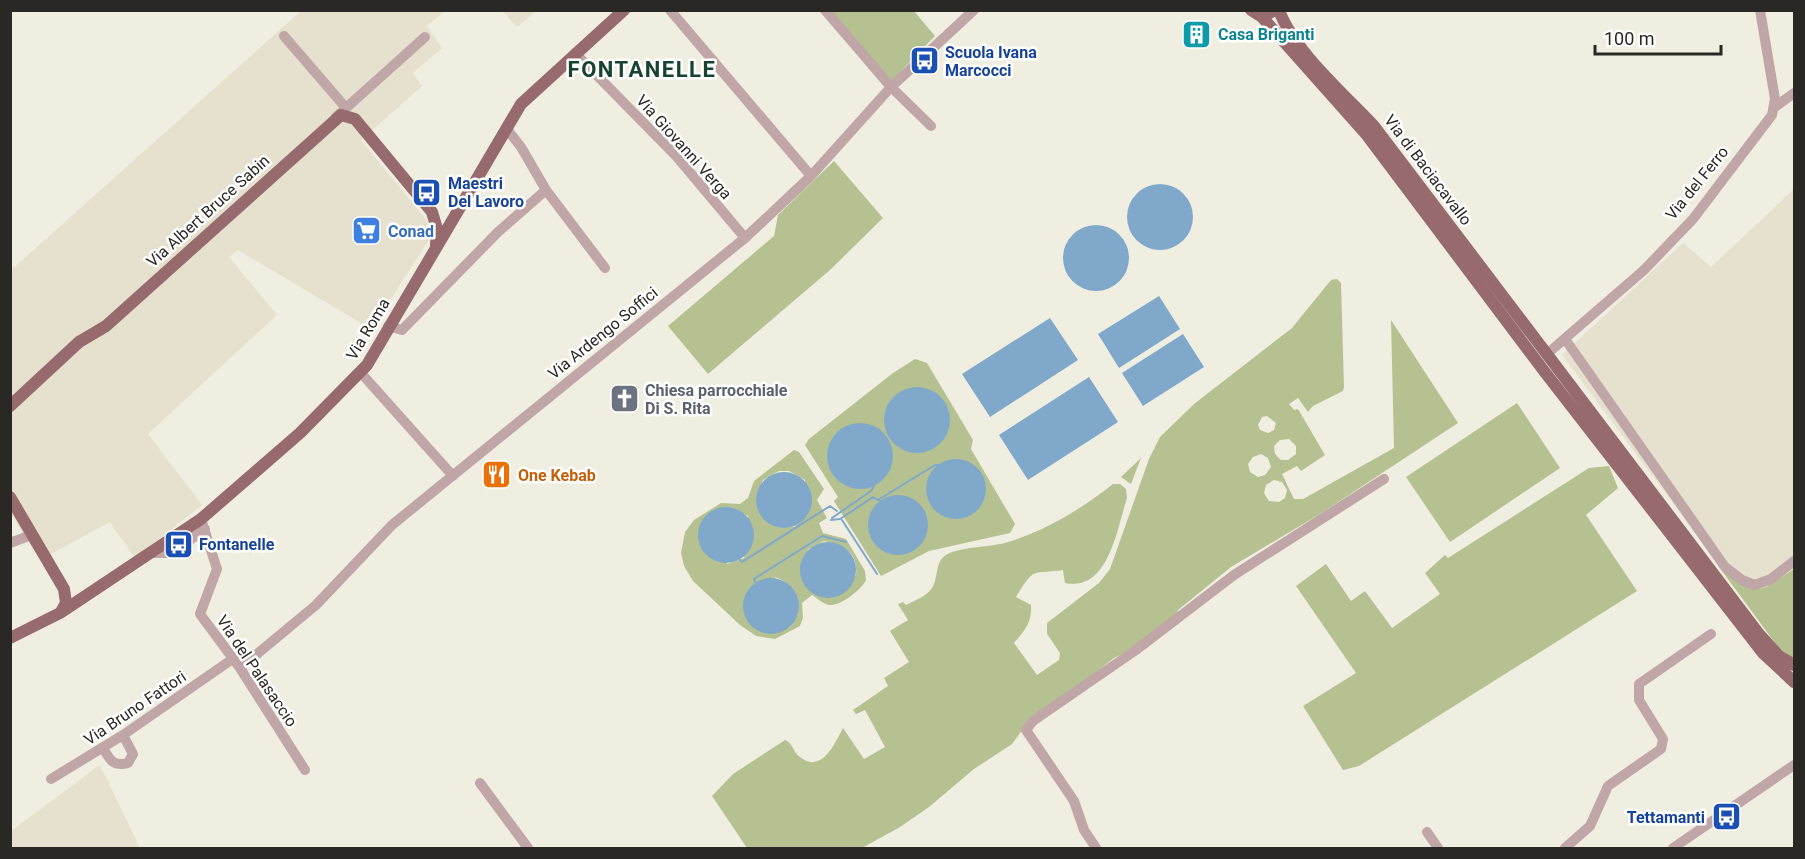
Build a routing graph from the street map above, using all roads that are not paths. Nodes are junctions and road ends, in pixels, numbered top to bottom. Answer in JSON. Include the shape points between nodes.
{"nodes":[{"id":1,"x":624,"y":10,"type":"edge"},
{"id":2,"x":670,"y":10,"type":"edge"},
{"id":3,"x":825,"y":10,"type":"edge"},
{"id":4,"x":974,"y":10,"type":"edge"},
{"id":5,"x":1277,"y":10,"type":"edge"},
{"id":6,"x":1760,"y":10,"type":"edge"},
{"id":7,"x":1256,"y":14,"type":"edge"},
{"id":8,"x":284,"y":36,"type":"dead end"},
{"id":9,"x":425,"y":37,"type":"dead end"},
{"id":10,"x":575,"y":53,"type":"junction"},
{"id":11,"x":891,"y":87,"type":"junction"},
{"id":12,"x":1794,"y":93,"type":"edge"},
{"id":13,"x":357,"y":98,"type":"junction"},
{"id":14,"x":1774,"y":107,"type":"junction"},
{"id":15,"x":346,"y":108,"type":"junction"},
{"id":16,"x":336,"y":117,"type":"junction"},
{"id":17,"x":355,"y":119,"type":"junction"},
{"id":18,"x":931,"y":126,"type":"dead end"},
{"id":19,"x":506,"y":128,"type":"junction"},
{"id":20,"x":811,"y":176,"type":"junction"},
{"id":21,"x":546,"y":190,"type":"junction"},
{"id":22,"x":463,"y":203,"type":"junction"},
{"id":23,"x":432,"y":212,"type":"junction"},
{"id":24,"x":744,"y":238,"type":"junction"},
{"id":25,"x":432,"y":254,"type":"junction"},
{"id":26,"x":605,"y":268,"type":"dead end"},
{"id":27,"x":388,"y":326,"type":"junction"},
{"id":28,"x":1565,"y":339,"type":"junction"},
{"id":29,"x":1547,"y":354,"type":"junction"},
{"id":30,"x":361,"y":373,"type":"junction"},
{"id":31,"x":10,"y":406,"type":"edge"},
{"id":32,"x":453,"y":476,"type":"junction"},
{"id":33,"x":1384,"y":479,"type":"dead end"},
{"id":34,"x":10,"y":498,"type":"edge"},
{"id":35,"x":203,"y":524,"type":"junction"},
{"id":36,"x":31,"y":535,"type":"junction"},
{"id":37,"x":10,"y":543,"type":"edge"},
{"id":38,"x":1794,"y":561,"type":"edge"},
{"id":39,"x":64,"y":589,"type":"junction"},
{"id":40,"x":87,"y":595,"type":"junction"},
{"id":41,"x":60,"y":612,"type":"junction"},
{"id":42,"x":1711,"y":634,"type":"dead end"},
{"id":43,"x":10,"y":638,"type":"edge"},
{"id":44,"x":234,"y":658,"type":"junction"},
{"id":45,"x":1794,"y":665,"type":"edge"},
{"id":46,"x":240,"y":668,"type":"junction"},
{"id":47,"x":1794,"y":682,"type":"edge"},
{"id":48,"x":123,"y":735,"type":"junction"},
{"id":49,"x":103,"y":748,"type":"junction"},
{"id":50,"x":1794,"y":765,"type":"edge"},
{"id":51,"x":305,"y":770,"type":"dead end"},
{"id":52,"x":51,"y":779,"type":"dead end"},
{"id":53,"x":480,"y":783,"type":"dead end"},
{"id":54,"x":1427,"y":832,"type":"dead end"},
{"id":55,"x":528,"y":849,"type":"edge"},
{"id":56,"x":1095,"y":849,"type":"edge"},
{"id":57,"x":1438,"y":849,"type":"edge"},
{"id":58,"x":1565,"y":849,"type":"edge"},
{"id":59,"x":1673,"y":849,"type":"edge"}],
"edges":[{"from":1,"to":10,"type":"main road","name":"Via Roma"},
{"from":2,"to":20,"type":"street"},
{"from":3,"to":11,"type":"street"},
{"from":4,"to":11,"type":"street","name":"Via Ardengo Soffici"},
{"from":5,"to":7,"type":"main road","name":"Via di Baciacavallo"},
{"from":5,"to":29,"type":"main road","name":"Via di Baciacavallo","via":[[1285,27],[1374,126]]},
{"from":6,"to":14,"type":"street"},
{"from":7,"to":47,"type":"main road","name":"Via di Baciacavallo","via":[[1366,134],[1763,653]]},
{"from":8,"to":15,"type":"street"},
{"from":9,"to":13,"type":"street","name":"Via Albert Bruce Sabin"},
{"from":10,"to":19,"type":"main road","name":"Via Roma","via":[[527,97]]},
{"from":10,"to":24,"type":"street","name":"Via Giovanni Verga","via":[[677,157]]},
{"from":11,"to":18,"type":"street"},
{"from":11,"to":20,"type":"street","name":"Via Ardengo Soffici"},
{"from":12,"to":14,"type":"street"},
{"from":13,"to":15,"type":"street","name":"Via Albert Bruce Sabin"},
{"from":13,"to":17,"type":"street","via":[[351,110]]},
{"from":14,"to":28,"type":"street","name":"Via del Ferro","via":[[1764,127],[1693,219],[1644,270]]},
{"from":15,"to":16,"type":"street","name":"Via Albert Bruce Sabin"},
{"from":16,"to":17,"type":"main road"},
{"from":16,"to":31,"type":"main road","name":"Via Albert Bruce Sabin","via":[[106,326],[79,342]]},
{"from":17,"to":23,"type":"main road"},
{"from":19,"to":21,"type":"street"},
{"from":19,"to":22,"type":"main road","name":"Via Roma"},
{"from":20,"to":24,"type":"street","name":"Via Ardengo Soffici"},
{"from":21,"to":26,"type":"street"},
{"from":21,"to":27,"type":"street","via":[[498,232],[402,330]]},
{"from":22,"to":23,"type":"main road","via":[[446,215]]},
{"from":22,"to":25,"type":"main road","name":"Via Roma"},
{"from":23,"to":25,"type":"main road","via":[[438,236]]},
{"from":24,"to":32,"type":"street","name":"Via Ardengo Soffici"},
{"from":25,"to":27,"type":"main road","name":"Via Roma"},
{"from":27,"to":30,"type":"main road","name":"Via Roma"},
{"from":28,"to":29,"type":"street","name":"Via del Ferro"},
{"from":28,"to":38,"type":"street","via":[[1725,567],[1755,585],[1771,579]]},
{"from":29,"to":45,"type":"main road","via":[[1734,600],[1779,656]]},
{"from":30,"to":32,"type":"street"},
{"from":30,"to":35,"type":"main road","name":"Via Roma"},
{"from":32,"to":46,"type":"street","name":"Via Ardengo Soffici","via":[[392,525],[316,605]]},
{"from":33,"to":56,"type":"street","via":[[1234,575],[1136,650],[1033,721],[1026,730],[1074,801]]},
{"from":34,"to":36,"type":"main road"},
{"from":35,"to":40,"type":"main road","name":"Via Roma"},
{"from":35,"to":44,"type":"street","name":"Via del Palasaccio","via":[[217,569],[200,614]]},
{"from":36,"to":37,"type":"street"},
{"from":36,"to":39,"type":"main road"},
{"from":39,"to":40,"type":"main road","via":[[77,597]]},
{"from":39,"to":41,"type":"main road","via":[[66,603]]},
{"from":40,"to":41,"type":"main road","name":"Via Roma"},
{"from":41,"to":43,"type":"main road","name":"Via Roma"},
{"from":42,"to":58,"type":"street","via":[[1639,684],[1639,700],[1663,739],[1661,749],[1608,786],[1590,826]]},
{"from":44,"to":46,"type":"street","name":"Via del Palasaccio"},
{"from":44,"to":48,"type":"street","name":"Via Bruno Fattori"},
{"from":46,"to":51,"type":"street","name":"Via del Palasaccio"},
{"from":48,"to":49,"type":"street","name":"Via Bruno Fattori"},
{"from":48,"to":49,"type":"street","via":[[133,754],[128,763],[111,762]]},
{"from":49,"to":52,"type":"street","name":"Via Bruno Fattori"},
{"from":50,"to":59,"type":"street"},
{"from":53,"to":55,"type":"street"},
{"from":54,"to":57,"type":"street"}]}
